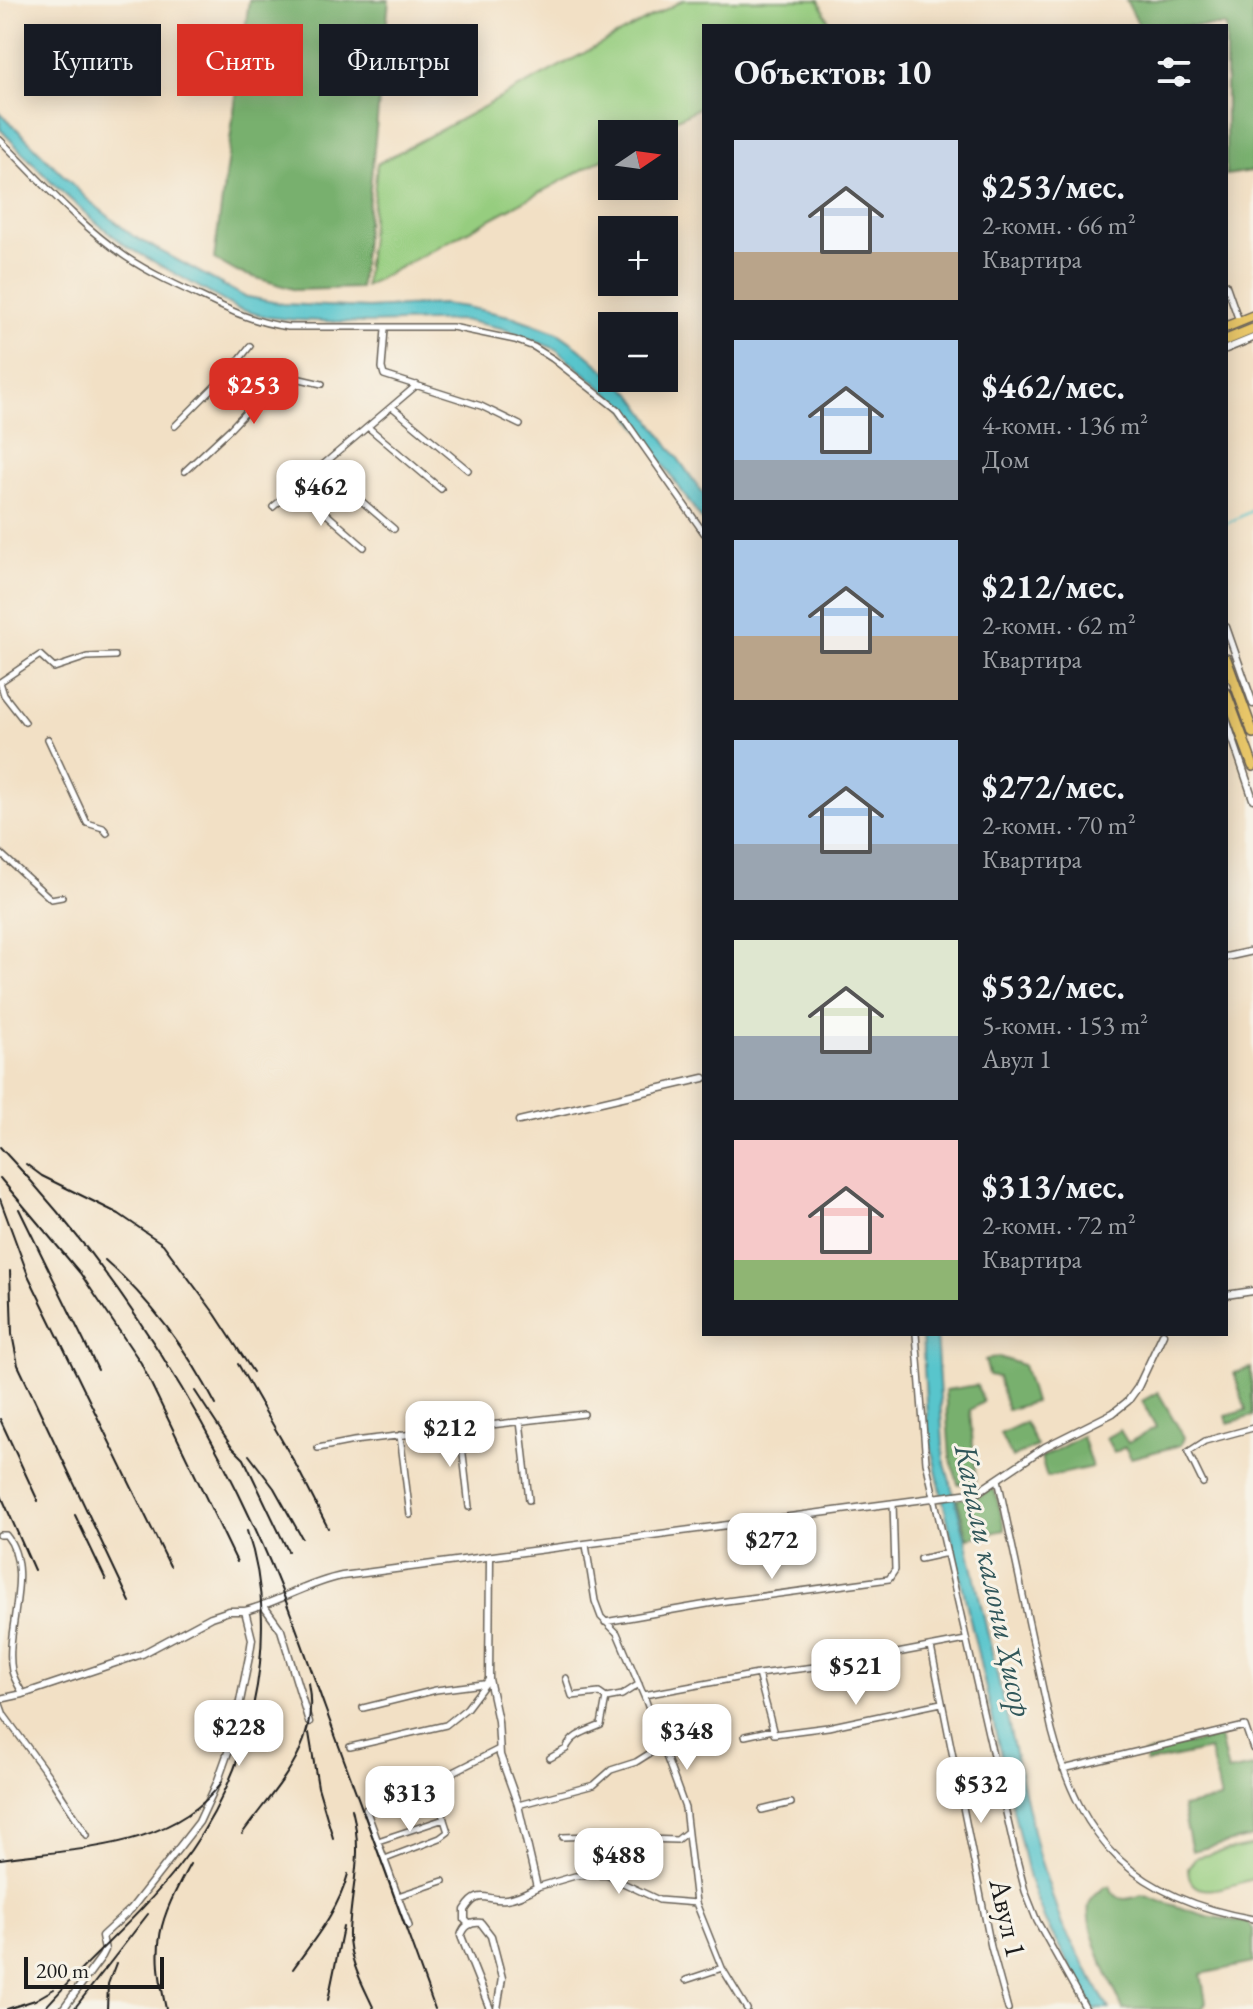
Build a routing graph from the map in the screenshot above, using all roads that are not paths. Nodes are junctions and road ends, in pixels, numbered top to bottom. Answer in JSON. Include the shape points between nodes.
{"nodes":[{"id":1,"x":0,"y":140,"type":"edge"},
{"id":2,"x":1228,"y":289,"type":"edge"},
{"id":3,"x":1253,"y":316,"type":"edge"},
{"id":4,"x":1240,"y":322,"type":"junction"},
{"id":5,"x":1228,"y":326,"type":"edge"},
{"id":6,"x":385,"y":329,"type":"junction"},
{"id":7,"x":1253,"y":329,"type":"edge"},
{"id":8,"x":1253,"y":338,"type":"edge"},
{"id":9,"x":1228,"y":339,"type":"edge"},
{"id":10,"x":250,"y":346,"type":"dead end"},
{"id":11,"x":1228,"y":348,"type":"edge"},
{"id":12,"x":322,"y":384,"type":"dead end"},
{"id":13,"x":417,"y":385,"type":"junction"},
{"id":14,"x":392,"y":407,"type":"junction"},
{"id":15,"x":520,"y":425,"type":"dead end"},
{"id":16,"x":175,"y":426,"type":"dead end"},
{"id":17,"x":369,"y":428,"type":"junction"},
{"id":18,"x":322,"y":467,"type":"junction"},
{"id":19,"x":468,"y":470,"type":"dead end"},
{"id":20,"x":185,"y":471,"type":"dead end"},
{"id":21,"x":297,"y":488,"type":"junction"},
{"id":22,"x":441,"y":489,"type":"dead end"},
{"id":23,"x":273,"y":507,"type":"dead end"},
{"id":24,"x":394,"y":529,"type":"dead end"},
{"id":25,"x":702,"y":530,"type":"edge"},
{"id":26,"x":364,"y":547,"type":"dead end"},
{"id":27,"x":1228,"y":633,"type":"edge"},
{"id":28,"x":115,"y":656,"type":"dead end"},
{"id":29,"x":1228,"y":664,"type":"edge"},
{"id":30,"x":0,"y":682,"type":"edge"},
{"id":31,"x":1228,"y":698,"type":"edge"},
{"id":32,"x":1253,"y":704,"type":"edge"},
{"id":33,"x":25,"y":722,"type":"dead end"},
{"id":34,"x":1228,"y":725,"type":"edge"},
{"id":35,"x":1253,"y":733,"type":"edge"},
{"id":36,"x":48,"y":739,"type":"dead end"},
{"id":37,"x":1253,"y":766,"type":"edge"},
{"id":38,"x":1253,"y":799,"type":"edge"},
{"id":39,"x":107,"y":833,"type":"dead end"},
{"id":40,"x":0,"y":853,"type":"edge"},
{"id":41,"x":62,"y":897,"type":"dead end"},
{"id":42,"x":1253,"y":951,"type":"edge"},
{"id":43,"x":1228,"y":957,"type":"edge"},
{"id":44,"x":702,"y":1078,"type":"edge"},
{"id":45,"x":519,"y":1121,"type":"dead end"},
{"id":46,"x":1253,"y":1291,"type":"edge"},
{"id":47,"x":1228,"y":1295,"type":"edge"},
{"id":48,"x":916,"y":1336,"type":"edge"},
{"id":49,"x":1162,"y":1336,"type":"edge"},
{"id":50,"x":584,"y":1414,"type":"dead end"},
{"id":51,"x":520,"y":1421,"type":"junction"},
{"id":52,"x":460,"y":1428,"type":"junction"},
{"id":53,"x":1253,"y":1428,"type":"edge"},
{"id":54,"x":400,"y":1435,"type":"junction"},
{"id":55,"x":318,"y":1448,"type":"dead end"},
{"id":56,"x":998,"y":1479,"type":"junction"},
{"id":57,"x":1203,"y":1483,"type":"dead end"},
{"id":58,"x":933,"y":1499,"type":"junction"},
{"id":59,"x":529,"y":1500,"type":"dead end"},
{"id":60,"x":893,"y":1503,"type":"junction"},
{"id":61,"x":469,"y":1507,"type":"dead end"},
{"id":62,"x":410,"y":1515,"type":"dead end"},
{"id":63,"x":737,"y":1524,"type":"junction"},
{"id":64,"x":0,"y":1535,"type":"edge"},
{"id":65,"x":586,"y":1545,"type":"junction"},
{"id":66,"x":947,"y":1553,"type":"junction"},
{"id":67,"x":742,"y":1555,"type":"dead end"},
{"id":68,"x":490,"y":1558,"type":"junction"},
{"id":69,"x":920,"y":1559,"type":"dead end"},
{"id":70,"x":263,"y":1605,"type":"junction"},
{"id":71,"x":245,"y":1611,"type":"junction"},
{"id":72,"x":605,"y":1622,"type":"junction"},
{"id":73,"x":966,"y":1640,"type":"junction"},
{"id":74,"x":931,"y":1647,"type":"junction"},
{"id":75,"x":758,"y":1674,"type":"junction"},
{"id":76,"x":566,"y":1678,"type":"dead end"},
{"id":77,"x":486,"y":1682,"type":"junction"},
{"id":78,"x":639,"y":1684,"type":"junction"},
{"id":79,"x":23,"y":1694,"type":"junction"},
{"id":80,"x":644,"y":1695,"type":"junction"},
{"id":81,"x":606,"y":1698,"type":"junction"},
{"id":82,"x":0,"y":1702,"type":"edge"},
{"id":83,"x":941,"y":1703,"type":"junction"},
{"id":84,"x":363,"y":1708,"type":"dead end"},
{"id":85,"x":309,"y":1722,"type":"dead end"},
{"id":86,"x":773,"y":1730,"type":"junction"},
{"id":87,"x":745,"y":1736,"type":"dead end"},
{"id":88,"x":663,"y":1745,"type":"junction"},
{"id":89,"x":350,"y":1747,"type":"dead end"},
{"id":90,"x":499,"y":1749,"type":"junction"},
{"id":91,"x":1253,"y":1749,"type":"edge"},
{"id":92,"x":550,"y":1758,"type":"dead end"},
{"id":93,"x":1063,"y":1769,"type":"junction"},
{"id":94,"x":433,"y":1787,"type":"junction"},
{"id":95,"x":791,"y":1803,"type":"dead end"},
{"id":96,"x":518,"y":1805,"type":"junction"},
{"id":97,"x":762,"y":1810,"type":"dead end"},
{"id":98,"x":444,"y":1819,"type":"junction"},
{"id":99,"x":687,"y":1831,"type":"junction"},
{"id":100,"x":87,"y":1835,"type":"dead end"},
{"id":101,"x":563,"y":1837,"type":"dead end"},
{"id":102,"x":378,"y":1841,"type":"junction"},
{"id":103,"x":385,"y":1859,"type":"junction"},
{"id":104,"x":443,"y":1881,"type":"dead end"},
{"id":105,"x":537,"y":1887,"type":"junction"},
{"id":106,"x":398,"y":1896,"type":"junction"},
{"id":107,"x":696,"y":1903,"type":"junction"},
{"id":108,"x":1253,"y":1919,"type":"edge"},
{"id":109,"x":469,"y":1924,"type":"junction"},
{"id":110,"x":409,"y":1926,"type":"dead end"},
{"id":111,"x":722,"y":1968,"type":"junction"},
{"id":112,"x":686,"y":1980,"type":"dead end"},
{"id":113,"x":63,"y":2009,"type":"edge"},
{"id":114,"x":490,"y":2009,"type":"edge"},
{"id":115,"x":497,"y":2009,"type":"edge"},
{"id":116,"x":747,"y":2009,"type":"edge"},
{"id":117,"x":1008,"y":2009,"type":"edge"},
{"id":118,"x":1086,"y":2009,"type":"edge"}],
"edges":[{"from":1,"to":6,"type":"street","via":[[124,255],[196,295],[266,324]]},
{"from":2,"to":4,"type":"street"},
{"from":3,"to":4,"type":"highway"},
{"from":4,"to":5,"type":"highway"},
{"from":6,"to":13,"type":"street","via":[[382,372]]},
{"from":6,"to":25,"type":"street","via":[[452,327],[515,340],[553,359],[618,410]]},
{"from":7,"to":9,"type":"highway"},
{"from":8,"to":11,"type":"street"},
{"from":10,"to":16,"type":"street"},
{"from":12,"to":20,"type":"street","via":[[280,376]]},
{"from":13,"to":14,"type":"street"},
{"from":13,"to":15,"type":"street"},
{"from":14,"to":17,"type":"street"},
{"from":14,"to":19,"type":"street"},
{"from":17,"to":18,"type":"street"},
{"from":17,"to":22,"type":"street"},
{"from":18,"to":21,"type":"street"},
{"from":18,"to":24,"type":"street"},
{"from":21,"to":23,"type":"street"},
{"from":21,"to":26,"type":"street"},
{"from":27,"to":32,"type":"street"},
{"from":28,"to":30,"type":"street","via":[[87,657],[54,668],[40,655]]},
{"from":29,"to":35,"type":"highway"},
{"from":30,"to":33,"type":"street"},
{"from":31,"to":37,"type":"highway"},
{"from":34,"to":38,"type":"street"},
{"from":36,"to":39,"type":"street","via":[[87,823]]},
{"from":40,"to":41,"type":"street","via":[[51,899]]},
{"from":42,"to":43,"type":"street"},
{"from":44,"to":45,"type":"street"},
{"from":46,"to":47,"type":"street"},
{"from":48,"to":58,"type":"street"},
{"from":49,"to":56,"type":"street","via":[[1128,1401]]},
{"from":50,"to":51,"type":"street"},
{"from":51,"to":52,"type":"street"},
{"from":51,"to":59,"type":"street"},
{"from":52,"to":54,"type":"street"},
{"from":52,"to":61,"type":"street"},
{"from":53,"to":57,"type":"street","via":[[1205,1441],[1188,1452]]},
{"from":54,"to":55,"type":"street"},
{"from":54,"to":62,"type":"street"},
{"from":56,"to":58,"type":"street","via":[[978,1492]]},
{"from":56,"to":93,"type":"street"},
{"from":58,"to":60,"type":"street"},
{"from":58,"to":66,"type":"street"},
{"from":60,"to":63,"type":"street"},
{"from":60,"to":72,"type":"street","via":[[895,1570],[889,1579]]},
{"from":63,"to":65,"type":"street"},
{"from":63,"to":67,"type":"street"},
{"from":64,"to":79,"type":"street","via":[[10,1540],[15,1554],[12,1673]]},
{"from":65,"to":68,"type":"street"},
{"from":65,"to":72,"type":"street","via":[[595,1601]]},
{"from":66,"to":69,"type":"street"},
{"from":66,"to":73,"type":"street"},
{"from":68,"to":70,"type":"street","via":[[324,1579]]},
{"from":68,"to":77,"type":"street"},
{"from":70,"to":71,"type":"street"},
{"from":70,"to":85,"type":"street","via":[[281,1630]]},
{"from":71,"to":79,"type":"street","via":[[211,1617],[142,1654]]},
{"from":71,"to":113,"type":"street","via":[[252,1639],[235,1726],[206,1808],[131,1909],[102,1936],[102,1956]]},
{"from":72,"to":78,"type":"street","via":[[617,1633]]},
{"from":73,"to":74,"type":"street"},
{"from":73,"to":118,"type":"street","via":[[1025,1891]]},
{"from":74,"to":75,"type":"street"},
{"from":74,"to":83,"type":"street","name":"Авул 1"},
{"from":75,"to":80,"type":"street"},
{"from":75,"to":86,"type":"street"},
{"from":76,"to":81,"type":"street","via":[[572,1696],[599,1693]]},
{"from":77,"to":84,"type":"street"},
{"from":77,"to":89,"type":"street","via":[[446,1725]]},
{"from":77,"to":90,"type":"street","via":[[498,1721]]},
{"from":78,"to":80,"type":"street"},
{"from":78,"to":81,"type":"street"},
{"from":79,"to":82,"type":"street"},
{"from":80,"to":88,"type":"street"},
{"from":81,"to":92,"type":"street","via":[[601,1725]]},
{"from":82,"to":100,"type":"street"},
{"from":83,"to":86,"type":"street","via":[[828,1727],[774,1734]]},
{"from":83,"to":117,"type":"street","name":"Авул 1"},
{"from":86,"to":87,"type":"street"},
{"from":88,"to":96,"type":"street","via":[[611,1770],[594,1785]]},
{"from":88,"to":99,"type":"street","via":[[685,1808]]},
{"from":90,"to":94,"type":"street"},
{"from":90,"to":96,"type":"street"},
{"from":91,"to":93,"type":"street","via":[[1245,1726]]},
{"from":93,"to":108,"type":"street","via":[[1100,1838],[1137,1874],[1183,1902]]},
{"from":94,"to":98,"type":"street"},
{"from":94,"to":102,"type":"street","via":[[366,1809]]},
{"from":95,"to":97,"type":"street"},
{"from":96,"to":105,"type":"street"},
{"from":98,"to":102,"type":"street"},
{"from":98,"to":103,"type":"street","via":[[448,1832],[440,1838]]},
{"from":99,"to":101,"type":"street","via":[[677,1840],[643,1839],[620,1846],[606,1832]]},
{"from":99,"to":107,"type":"street"},
{"from":102,"to":103,"type":"street"},
{"from":103,"to":106,"type":"street"},
{"from":104,"to":106,"type":"street"},
{"from":105,"to":107,"type":"street","via":[[575,1876],[606,1875],[659,1900]]},
{"from":105,"to":109,"type":"street","via":[[501,1900],[476,1898],[465,1910]]},
{"from":106,"to":110,"type":"street"},
{"from":107,"to":111,"type":"street"},
{"from":109,"to":114,"type":"street","via":[[461,1936]]},
{"from":109,"to":115,"type":"street","via":[[481,1923],[491,1936],[502,1978]]},
{"from":111,"to":112,"type":"street"},
{"from":111,"to":116,"type":"street"}]}
